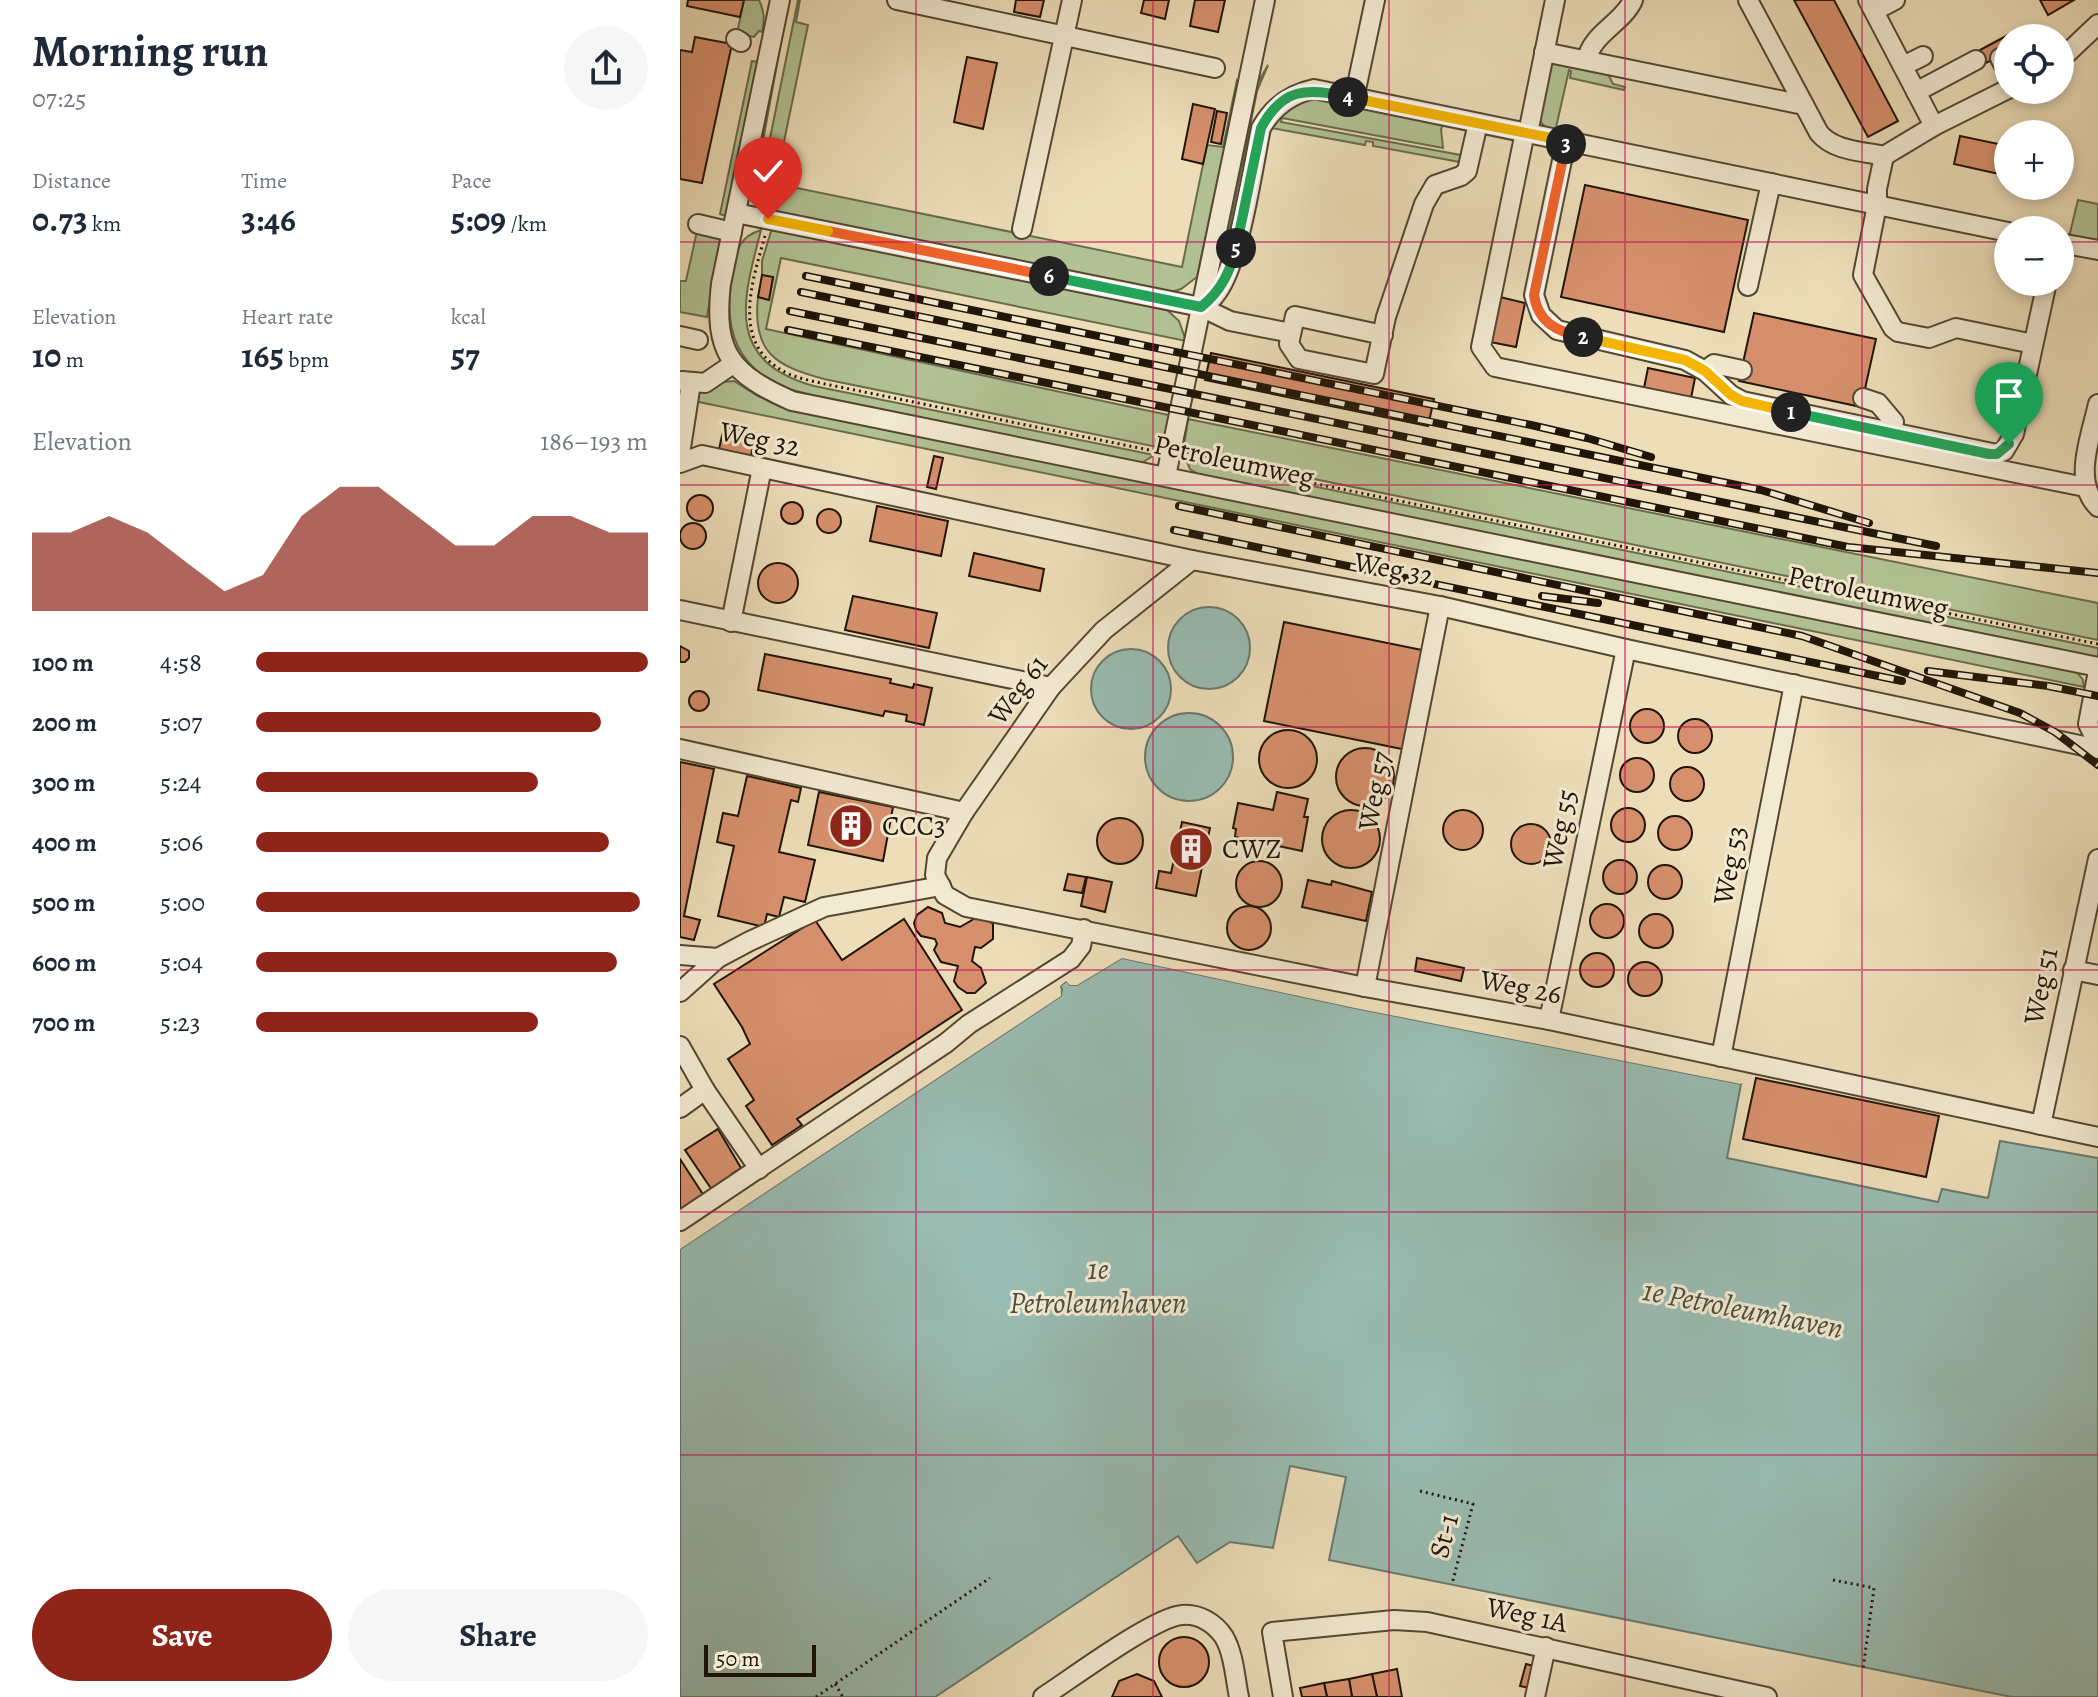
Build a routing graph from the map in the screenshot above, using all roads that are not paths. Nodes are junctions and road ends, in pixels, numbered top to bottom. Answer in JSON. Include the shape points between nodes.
{"nodes":[{"id":1,"x":780,"y":0,"type":"edge"},
{"id":2,"x":897,"y":0,"type":"edge"},
{"id":3,"x":1072,"y":0,"type":"edge"},
{"id":4,"x":1265,"y":0,"type":"edge"},
{"id":5,"x":1375,"y":0,"type":"edge"},
{"id":6,"x":1555,"y":0,"type":"edge"},
{"id":7,"x":1633,"y":0,"type":"edge"},
{"id":8,"x":1748,"y":0,"type":"edge"},
{"id":9,"x":1895,"y":0,"type":"edge"},
{"id":10,"x":1871,"y":5,"type":"edge"},
{"id":11,"x":983,"y":9,"type":"edge"},
{"id":12,"x":2098,"y":24,"type":"edge"},
{"id":13,"x":1064,"y":35,"type":"junction"},
{"id":14,"x":2074,"y":47,"type":"edge"},
{"id":15,"x":1544,"y":52,"type":"junction"},
{"id":16,"x":1923,"y":56,"type":"dead end"},
{"id":17,"x":1587,"y":60,"type":"junction"},
{"id":18,"x":1976,"y":60,"type":"dead end"},
{"id":19,"x":1903,"y":66,"type":"junction"},
{"id":20,"x":1215,"y":68,"type":"dead end"},
{"id":21,"x":1357,"y":85,"type":"dead end"},
{"id":22,"x":1916,"y":92,"type":"junction"},
{"id":23,"x":1994,"y":96,"type":"edge"},
{"id":24,"x":1804,"y":105,"type":"junction"},
{"id":25,"x":1478,"y":123,"type":"junction"},
{"id":26,"x":1934,"y":126,"type":"junction"},
{"id":27,"x":1526,"y":133,"type":"junction"},
{"id":28,"x":1566,"y":141,"type":"junction"},
{"id":29,"x":1884,"y":156,"type":"junction"},
{"id":30,"x":1771,"y":183,"type":"junction"},
{"id":31,"x":1877,"y":205,"type":"junction"},
{"id":32,"x":736,"y":213,"type":"junction"},
{"id":33,"x":698,"y":224,"type":"dead end"},
{"id":34,"x":1022,"y":229,"type":"dead end"},
{"id":35,"x":1994,"y":229,"type":"edge"},
{"id":36,"x":732,"y":232,"type":"junction"},
{"id":37,"x":2074,"y":246,"type":"edge"},
{"id":38,"x":2098,"y":250,"type":"edge"},
{"id":39,"x":1748,"y":286,"type":"dead end"},
{"id":40,"x":2044,"y":296,"type":"edge"},
{"id":41,"x":1201,"y":307,"type":"junction"},
{"id":42,"x":1291,"y":333,"type":"junction"},
{"id":43,"x":1383,"y":335,"type":"junction"},
{"id":44,"x":2033,"y":344,"type":"junction"},
{"id":45,"x":733,"y":364,"type":"junction"},
{"id":46,"x":1742,"y":370,"type":"dead end"},
{"id":47,"x":1705,"y":371,"type":"junction"},
{"id":48,"x":686,"y":381,"type":"edge"},
{"id":49,"x":1863,"y":398,"type":"dead end"},
{"id":50,"x":2098,"y":404,"type":"edge"},
{"id":51,"x":1891,"y":433,"type":"junction"},
{"id":52,"x":680,"y":454,"type":"edge"},
{"id":53,"x":680,"y":463,"type":"edge"},
{"id":54,"x":762,"y":468,"type":"junction"},
{"id":55,"x":1166,"y":476,"type":"junction"},
{"id":56,"x":2085,"y":487,"type":"junction"},
{"id":57,"x":2098,"y":507,"type":"edge"},
{"id":58,"x":1192,"y":560,"type":"junction"},
{"id":59,"x":1440,"y":606,"type":"junction"},
{"id":60,"x":680,"y":610,"type":"edge"},
{"id":61,"x":731,"y":622,"type":"junction"},
{"id":62,"x":1626,"y":649,"type":"junction"},
{"id":63,"x":2098,"y":669,"type":"edge"},
{"id":64,"x":1794,"y":684,"type":"junction"},
{"id":65,"x":1051,"y":687,"type":"junction"},
{"id":66,"x":2098,"y":746,"type":"edge"},
{"id":67,"x":680,"y":749,"type":"edge"},
{"id":68,"x":964,"y":812,"type":"junction"},
{"id":69,"x":2098,"y":859,"type":"edge"},
{"id":70,"x":941,"y":886,"type":"junction"},
{"id":71,"x":1084,"y":929,"type":"junction"},
{"id":72,"x":680,"y":955,"type":"edge"},
{"id":73,"x":718,"y":958,"type":"junction"},
{"id":74,"x":2073,"y":970,"type":"junction"},
{"id":75,"x":2098,"y":975,"type":"edge"},
{"id":76,"x":1365,"y":987,"type":"junction"},
{"id":77,"x":680,"y":992,"type":"edge"},
{"id":78,"x":1549,"y":1020,"type":"junction"},
{"id":79,"x":680,"y":1046,"type":"edge"},
{"id":80,"x":1721,"y":1057,"type":"junction"},
{"id":81,"x":705,"y":1090,"type":"junction"},
{"id":82,"x":680,"y":1108,"type":"edge"},
{"id":83,"x":2041,"y":1125,"type":"junction"},
{"id":84,"x":2098,"y":1137,"type":"edge"},
{"id":85,"x":759,"y":1169,"type":"junction"},
{"id":86,"x":680,"y":1221,"type":"edge"},
{"id":87,"x":1546,"y":1647,"type":"junction"},
{"id":88,"x":1734,"y":1693,"type":"edge"},
{"id":89,"x":1043,"y":1697,"type":"edge"},
{"id":90,"x":1239,"y":1697,"type":"edge"},
{"id":91,"x":1283,"y":1697,"type":"edge"},
{"id":92,"x":1535,"y":1697,"type":"edge"},
{"id":93,"x":1767,"y":1697,"type":"edge"}],
"edges":[{"from":1,"to":32,"type":"street"},
{"from":2,"to":11,"type":"street"},
{"from":3,"to":13,"type":"street"},
{"from":4,"to":41,"type":"street"},
{"from":5,"to":21,"type":"street"},
{"from":6,"to":15,"type":"street"},
{"from":7,"to":17,"type":"street","via":[[1593,45]]},
{"from":8,"to":24,"type":"street"},
{"from":9,"to":10,"type":"street"},
{"from":10,"to":19,"type":"street"},
{"from":11,"to":13,"type":"street"},
{"from":12,"to":14,"type":"street"},
{"from":13,"to":20,"type":"street"},
{"from":13,"to":34,"type":"street"},
{"from":15,"to":17,"type":"street"},
{"from":15,"to":27,"type":"street"},
{"from":16,"to":19,"type":"street"},
{"from":17,"to":24,"type":"street"},
{"from":18,"to":22,"type":"street"},
{"from":19,"to":22,"type":"street"},
{"from":22,"to":26,"type":"street"},
{"from":23,"to":26,"type":"street"},
{"from":24,"to":29,"type":"street","via":[[1827,142]]},
{"from":25,"to":27,"type":"street"},
{"from":25,"to":41,"type":"street","via":[[1314,89],[1298,92],[1270,112],[1261,128],[1235,252],[1216,295]]},
{"from":25,"to":43,"type":"street","via":[[1467,171],[1435,185],[1424,204]]},
{"from":26,"to":29,"type":"street"},
{"from":27,"to":28,"type":"street"},
{"from":27,"to":56,"type":"street","via":[[1481,347],[1495,367]]},
{"from":28,"to":30,"type":"street"},
{"from":28,"to":47,"type":"street","via":[[1534,295],[1541,315],[1568,334],[1685,360]]},
{"from":29,"to":31,"type":"street"},
{"from":30,"to":31,"type":"street"},
{"from":30,"to":39,"type":"street"},
{"from":31,"to":35,"type":"street"},
{"from":31,"to":44,"type":"street","via":[[1863,275],[1893,328],[1929,338],[1956,328]]},
{"from":32,"to":36,"type":"street"},
{"from":32,"to":41,"type":"street"},
{"from":33,"to":36,"type":"street"},
{"from":36,"to":45,"type":"street","via":[[718,313]]},
{"from":37,"to":38,"type":"street"},
{"from":40,"to":44,"type":"street"},
{"from":41,"to":42,"type":"street","via":[[1230,321]]},
{"from":41,"to":55,"type":"street"},
{"from":42,"to":43,"type":"street","via":[[1295,316]]},
{"from":42,"to":43,"type":"street","via":[[1289,344],[1299,359],[1374,374]]},
{"from":44,"to":51,"type":"street","via":[[2014,434],[2004,451],[1989,454]]},
{"from":45,"to":48,"type":"street","via":[[705,383]]},
{"from":45,"to":55,"type":"street","name":"Petroleumweg","via":[[760,387],[792,401]]},
{"from":46,"to":47,"type":"street","via":[[1714,364]]},
{"from":47,"to":51,"type":"street","via":[[1742,401]]},
{"from":48,"to":52,"type":"street"},
{"from":49,"to":51,"type":"street","via":[[1878,403],[1894,422]]},
{"from":50,"to":56,"type":"street"},
{"from":53,"to":54,"type":"street","name":"Weg 32","via":[[702,455]]},
{"from":54,"to":58,"type":"street","name":"Weg 32"},
{"from":54,"to":61,"type":"street"},
{"from":55,"to":63,"type":"street","name":"Petroleumweg"},
{"from":56,"to":57,"type":"street"},
{"from":58,"to":59,"type":"street","name":"Weg 32"},
{"from":58,"to":65,"type":"street","name":"Weg 61","via":[[1104,630]]},
{"from":59,"to":62,"type":"street","name":"Weg 32"},
{"from":59,"to":76,"type":"street","name":"Weg 57"},
{"from":60,"to":61,"type":"street"},
{"from":61,"to":65,"type":"street"},
{"from":62,"to":64,"type":"street","name":"Weg 32"},
{"from":62,"to":78,"type":"street","name":"Weg 55"},
{"from":63,"to":66,"type":"street","via":[[2088,724]]},
{"from":64,"to":66,"type":"street","name":"Weg 32"},
{"from":64,"to":80,"type":"street","name":"Weg 53"},
{"from":65,"to":68,"type":"street","name":"Weg 61"},
{"from":67,"to":68,"type":"street"},
{"from":68,"to":70,"type":"street","name":"Weg 61","via":[[937,858],[935,875]]},
{"from":69,"to":74,"type":"street","name":"Weg 51"},
{"from":70,"to":71,"type":"street","name":"Weg 26","via":[[945,895],[966,907]]},
{"from":70,"to":73,"type":"street","via":[[824,907]]},
{"from":71,"to":76,"type":"street","name":"Weg 26"},
{"from":71,"to":85,"type":"street","via":[[1081,946],[1071,959]]},
{"from":72,"to":73,"type":"street"},
{"from":73,"to":77,"type":"street"},
{"from":74,"to":75,"type":"street"},
{"from":74,"to":83,"type":"street","name":"Weg 51"},
{"from":76,"to":78,"type":"street","name":"Weg 26"},
{"from":78,"to":80,"type":"street","name":"Weg 26"},
{"from":79,"to":81,"type":"street"},
{"from":80,"to":83,"type":"street","name":"Weg 26"},
{"from":81,"to":82,"type":"street"},
{"from":81,"to":85,"type":"street"},
{"from":83,"to":84,"type":"street","name":"Weg 26"},
{"from":85,"to":86,"type":"street"},
{"from":87,"to":88,"type":"street","name":"Weg 1A"},
{"from":87,"to":91,"type":"street","name":"Weg 1A","via":[[1394,1620],[1272,1632]]},
{"from":87,"to":92,"type":"street"},
{"from":88,"to":93,"type":"street","name":"Weg 1A"},
{"from":89,"to":90,"type":"street","via":[[1145,1631],[1181,1615],[1203,1618],[1222,1634]]}]}
